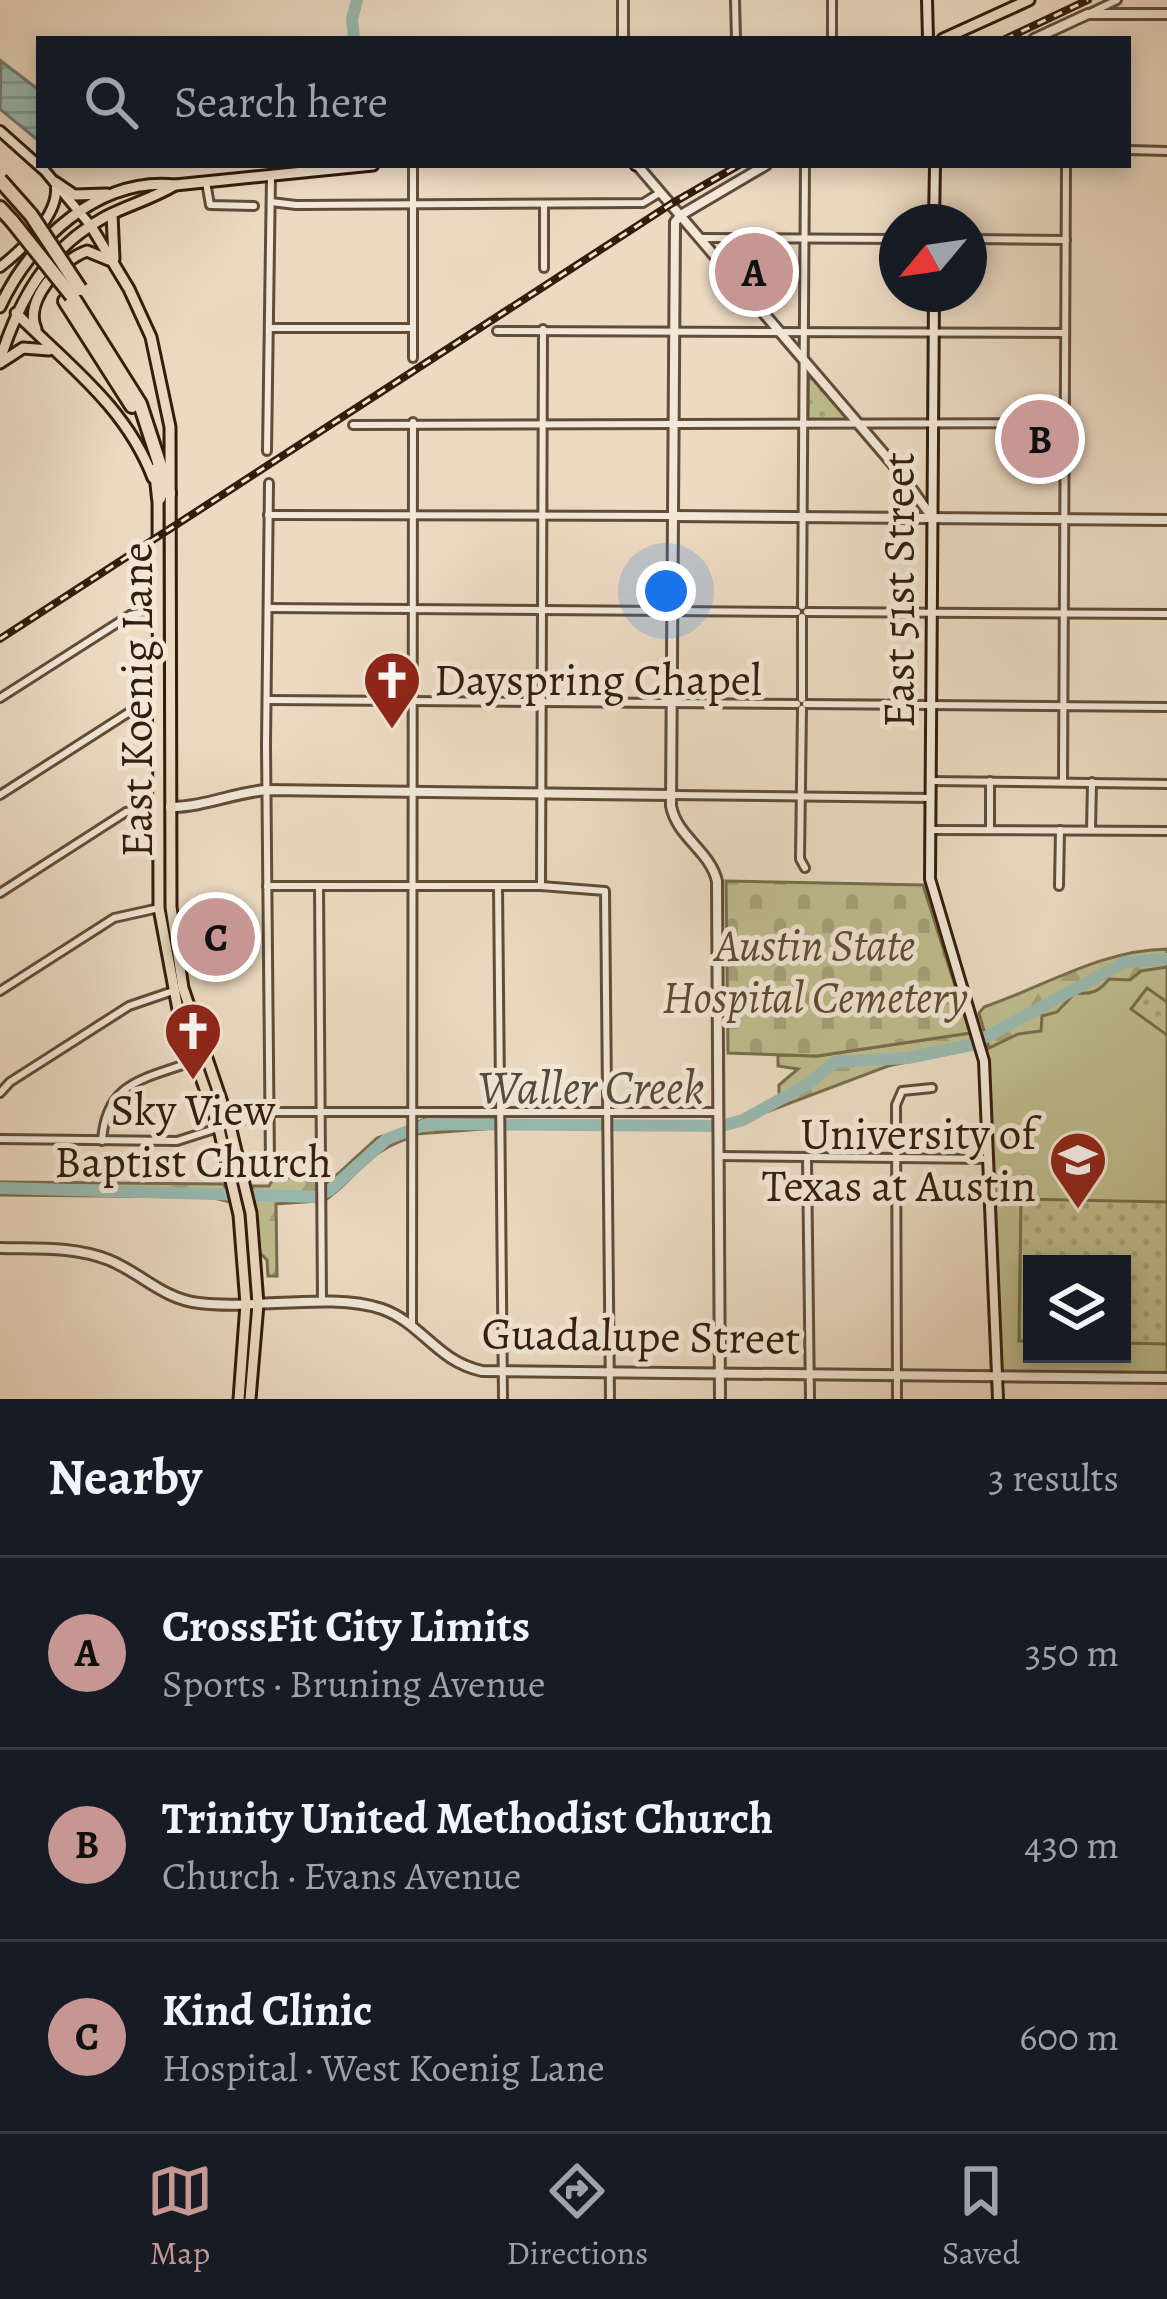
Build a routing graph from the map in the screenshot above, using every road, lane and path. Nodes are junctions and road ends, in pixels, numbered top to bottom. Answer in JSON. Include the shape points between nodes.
{"nodes":[{"id":1,"x":623,"y":0,"type":"edge"},
{"id":2,"x":735,"y":0,"type":"edge"},
{"id":3,"x":832,"y":0,"type":"edge"},
{"id":4,"x":927,"y":0,"type":"edge"},
{"id":5,"x":1117,"y":0,"type":"edge"},
{"id":6,"x":1025,"y":1,"type":"edge"},
{"id":7,"x":1088,"y":14,"type":"junction"},
{"id":8,"x":1167,"y":14,"type":"edge"},
{"id":9,"x":623,"y":36,"type":"edge"},
{"id":10,"x":736,"y":36,"type":"edge"},
{"id":11,"x":832,"y":36,"type":"edge"},
{"id":12,"x":928,"y":36,"type":"edge"},
{"id":13,"x":949,"y":36,"type":"edge"},
{"id":14,"x":1040,"y":36,"type":"edge"},
{"id":15,"x":0,"y":130,"type":"edge"},
{"id":16,"x":1131,"y":150,"type":"edge"},
{"id":17,"x":1167,"y":151,"type":"edge"},
{"id":18,"x":36,"y":164,"type":"edge"},
{"id":19,"x":40,"y":168,"type":"edge"},
{"id":20,"x":345,"y":168,"type":"edge"},
{"id":21,"x":413,"y":168,"type":"edge"},
{"id":22,"x":640,"y":168,"type":"edge"},
{"id":23,"x":761,"y":168,"type":"edge"},
{"id":24,"x":805,"y":168,"type":"edge"},
{"id":25,"x":935,"y":168,"type":"edge"},
{"id":26,"x":1066,"y":168,"type":"edge"},
{"id":27,"x":272,"y":176,"type":"junction"},
{"id":28,"x":0,"y":180,"type":"edge"},
{"id":29,"x":55,"y":182,"type":"junction"},
{"id":30,"x":206,"y":182,"type":"junction"},
{"id":31,"x":175,"y":185,"type":"junction"},
{"id":32,"x":661,"y":192,"type":"junction"},
{"id":33,"x":112,"y":194,"type":"junction"},
{"id":34,"x":414,"y":204,"type":"junction"},
{"id":35,"x":544,"y":204,"type":"junction"},
{"id":36,"x":934,"y":204,"type":"edge"},
{"id":37,"x":254,"y":206,"type":"dead end"},
{"id":38,"x":271,"y":206,"type":"junction"},
{"id":39,"x":0,"y":208,"type":"edge"},
{"id":40,"x":80,"y":212,"type":"junction"},
{"id":41,"x":112,"y":214,"type":"junction"},
{"id":42,"x":681,"y":215,"type":"junction"},
{"id":43,"x":6,"y":222,"type":"edge"},
{"id":44,"x":91,"y":226,"type":"junction"},
{"id":45,"x":700,"y":238,"type":"junction"},
{"id":46,"x":805,"y":239,"type":"junction"},
{"id":47,"x":879,"y":239,"type":"edge"},
{"id":48,"x":987,"y":239,"type":"edge"},
{"id":49,"x":1066,"y":240,"type":"junction"},
{"id":50,"x":115,"y":264,"type":"junction"},
{"id":51,"x":0,"y":266,"type":"edge"},
{"id":52,"x":544,"y":268,"type":"dead end"},
{"id":53,"x":72,"y":295,"type":"junction"},
{"id":54,"x":1,"y":302,"type":"edge"},
{"id":55,"x":934,"y":312,"type":"edge"},
{"id":56,"x":16,"y":313,"type":"junction"},
{"id":57,"x":270,"y":328,"type":"junction"},
{"id":58,"x":412,"y":328,"type":"junction"},
{"id":59,"x":543,"y":329,"type":"junction"},
{"id":60,"x":674,"y":330,"type":"junction"},
{"id":61,"x":778,"y":330,"type":"junction"},
{"id":62,"x":497,"y":331,"type":"dead end"},
{"id":63,"x":934,"y":331,"type":"junction"},
{"id":64,"x":804,"y":332,"type":"junction"},
{"id":65,"x":1065,"y":333,"type":"junction"},
{"id":66,"x":55,"y":352,"type":"junction"},
{"id":67,"x":413,"y":358,"type":"dead end"},
{"id":68,"x":803,"y":358,"type":"junction"},
{"id":69,"x":0,"y":362,"type":"edge"},
{"id":70,"x":413,"y":422,"type":"junction"},
{"id":71,"x":543,"y":422,"type":"junction"},
{"id":72,"x":673,"y":423,"type":"junction"},
{"id":73,"x":802,"y":423,"type":"junction"},
{"id":74,"x":857,"y":423,"type":"junction"},
{"id":75,"x":1063,"y":423,"type":"junction"},
{"id":76,"x":933,"y":424,"type":"junction"},
{"id":77,"x":353,"y":425,"type":"dead end"},
{"id":78,"x":267,"y":451,"type":"dead end"},
{"id":79,"x":269,"y":483,"type":"dead end"},
{"id":80,"x":164,"y":496,"type":"junction"},
{"id":81,"x":413,"y":514,"type":"junction"},
{"id":82,"x":268,"y":515,"type":"junction"},
{"id":83,"x":543,"y":516,"type":"junction"},
{"id":84,"x":673,"y":516,"type":"junction"},
{"id":85,"x":802,"y":519,"type":"junction"},
{"id":86,"x":932,"y":519,"type":"junction"},
{"id":87,"x":1063,"y":520,"type":"junction"},
{"id":88,"x":1167,"y":520,"type":"edge"},
{"id":89,"x":268,"y":608,"type":"junction"},
{"id":90,"x":159,"y":609,"type":"junction"},
{"id":91,"x":412,"y":609,"type":"junction"},
{"id":92,"x":543,"y":611,"type":"junction"},
{"id":93,"x":672,"y":611,"type":"junction"},
{"id":94,"x":802,"y":612,"type":"junction"},
{"id":95,"x":933,"y":613,"type":"junction"},
{"id":96,"x":1064,"y":614,"type":"junction"},
{"id":97,"x":1167,"y":614,"type":"edge"},
{"id":98,"x":0,"y":698,"type":"edge"},
{"id":99,"x":267,"y":700,"type":"junction"},
{"id":100,"x":412,"y":701,"type":"junction"},
{"id":101,"x":542,"y":703,"type":"junction"},
{"id":102,"x":671,"y":704,"type":"junction"},
{"id":103,"x":802,"y":704,"type":"junction"},
{"id":104,"x":933,"y":705,"type":"junction"},
{"id":105,"x":1062,"y":706,"type":"junction"},
{"id":106,"x":1167,"y":706,"type":"edge"},
{"id":107,"x":158,"y":708,"type":"junction"},
{"id":108,"x":931,"y":781,"type":"junction"},
{"id":109,"x":990,"y":781,"type":"junction"},
{"id":110,"x":1063,"y":782,"type":"junction"},
{"id":111,"x":1092,"y":782,"type":"junction"},
{"id":112,"x":1167,"y":784,"type":"edge"},
{"id":113,"x":266,"y":790,"type":"junction"},
{"id":114,"x":410,"y":794,"type":"junction"},
{"id":115,"x":0,"y":795,"type":"edge"},
{"id":116,"x":541,"y":795,"type":"junction"},
{"id":117,"x":671,"y":795,"type":"junction"},
{"id":118,"x":801,"y":797,"type":"junction"},
{"id":119,"x":931,"y":798,"type":"junction"},
{"id":120,"x":163,"y":807,"type":"junction"},
{"id":121,"x":990,"y":829,"type":"junction"},
{"id":122,"x":932,"y":830,"type":"junction"},
{"id":123,"x":1060,"y":830,"type":"junction"},
{"id":124,"x":1091,"y":830,"type":"junction"},
{"id":125,"x":1167,"y":831,"type":"edge"},
{"id":126,"x":805,"y":868,"type":"dead end"},
{"id":127,"x":267,"y":886,"type":"junction"},
{"id":128,"x":319,"y":886,"type":"junction"},
{"id":129,"x":411,"y":886,"type":"junction"},
{"id":130,"x":498,"y":886,"type":"junction"},
{"id":131,"x":541,"y":886,"type":"junction"},
{"id":132,"x":1059,"y":886,"type":"dead end"},
{"id":133,"x":0,"y":893,"type":"edge"},
{"id":134,"x":165,"y":907,"type":"junction"},
{"id":135,"x":0,"y":991,"type":"edge"},
{"id":136,"x":172,"y":991,"type":"junction"},
{"id":137,"x":194,"y":1061,"type":"junction"},
{"id":138,"x":932,"y":1088,"type":"dead end"},
{"id":139,"x":0,"y":1093,"type":"edge"},
{"id":140,"x":268,"y":1112,"type":"junction"},
{"id":141,"x":320,"y":1112,"type":"junction"},
{"id":142,"x":412,"y":1112,"type":"junction"},
{"id":143,"x":502,"y":1120,"type":"junction"},
{"id":144,"x":609,"y":1120,"type":"junction"},
{"id":145,"x":719,"y":1121,"type":"junction"},
{"id":146,"x":225,"y":1128,"type":"junction"},
{"id":147,"x":0,"y":1139,"type":"edge"},
{"id":148,"x":101,"y":1142,"type":"junction"},
{"id":149,"x":719,"y":1156,"type":"junction"},
{"id":150,"x":807,"y":1159,"type":"junction"},
{"id":151,"x":897,"y":1159,"type":"junction"},
{"id":152,"x":987,"y":1159,"type":"junction"},
{"id":153,"x":270,"y":1166,"type":"dead end"},
{"id":154,"x":0,"y":1248,"type":"edge"},
{"id":155,"x":252,"y":1304,"type":"junction"},
{"id":156,"x":322,"y":1304,"type":"junction"},
{"id":157,"x":412,"y":1328,"type":"junction"},
{"id":158,"x":503,"y":1371,"type":"junction"},
{"id":159,"x":610,"y":1372,"type":"junction"},
{"id":160,"x":719,"y":1373,"type":"junction"},
{"id":161,"x":810,"y":1373,"type":"junction"},
{"id":162,"x":896,"y":1374,"type":"junction"},
{"id":163,"x":997,"y":1374,"type":"junction"},
{"id":164,"x":1167,"y":1378,"type":"edge"},
{"id":165,"x":239,"y":1399,"type":"edge"},
{"id":166,"x":250,"y":1399,"type":"edge"},
{"id":167,"x":503,"y":1399,"type":"edge"},
{"id":168,"x":610,"y":1399,"type":"edge"},
{"id":169,"x":719,"y":1399,"type":"edge"},
{"id":170,"x":810,"y":1399,"type":"edge"},
{"id":171,"x":897,"y":1399,"type":"edge"},
{"id":172,"x":998,"y":1399,"type":"edge"}],
"edges":[{"from":1,"to":9,"type":"street"},
{"from":2,"to":10,"type":"street"},
{"from":3,"to":11,"type":"street"},
{"from":4,"to":12,"type":"street"},
{"from":5,"to":7,"type":"street"},
{"from":6,"to":13,"type":"main road"},
{"from":7,"to":8,"type":"street"},
{"from":7,"to":14,"type":"street"},
{"from":15,"to":18,"type":"street"},
{"from":16,"to":17,"type":"street"},
{"from":19,"to":29,"type":"street"},
{"from":20,"to":27,"type":"main road"},
{"from":21,"to":34,"type":"street"},
{"from":22,"to":32,"type":"street"},
{"from":23,"to":42,"type":"street"},
{"from":24,"to":46,"type":"street"},
{"from":25,"to":36,"type":"street"},
{"from":26,"to":49,"type":"street"},
{"from":27,"to":30,"type":"main road"},
{"from":27,"to":38,"type":"street"},
{"from":28,"to":53,"type":"highway","bridge":true,"via":[[31,215]]},
{"from":29,"to":33,"type":"main road","via":[[74,195]]},
{"from":29,"to":40,"type":"street"},
{"from":29,"to":51,"type":"street","via":[[54,208]]},
{"from":30,"to":31,"type":"main road"},
{"from":30,"to":37,"type":"street","via":[[209,205]]},
{"from":31,"to":33,"type":"main road"},
{"from":31,"to":41,"type":"main road"},
{"from":32,"to":35,"type":"street","via":[[643,203]]},
{"from":32,"to":42,"type":"street"},
{"from":33,"to":40,"type":"main road"},
{"from":34,"to":35,"type":"street"},
{"from":34,"to":38,"type":"street"},
{"from":34,"to":58,"type":"street"},
{"from":35,"to":52,"type":"street"},
{"from":38,"to":57,"type":"street"},
{"from":39,"to":43,"type":"highway"},
{"from":40,"to":44,"type":"street"},
{"from":40,"to":54,"type":"main road","via":[[34,252]]},
{"from":41,"to":44,"type":"main road"},
{"from":41,"to":50,"type":"main road"},
{"from":42,"to":45,"type":"street"},
{"from":42,"to":60,"type":"street"},
{"from":43,"to":53,"type":"highway","bridge":true},
{"from":44,"to":50,"type":"main road"},
{"from":44,"to":56,"type":"main road","via":[[47,263]]},
{"from":45,"to":46,"type":"street"},
{"from":45,"to":61,"type":"street"},
{"from":46,"to":47,"type":"street"},
{"from":46,"to":64,"type":"street"},
{"from":48,"to":49,"type":"street"},
{"from":49,"to":65,"type":"street"},
{"from":50,"to":66,"type":"main road","via":[[80,253],[51,279],[31,316]]},
{"from":50,"to":80,"type":"main road","via":[[157,352],[170,427]]},
{"from":53,"to":80,"type":"highway","via":[[141,424]]},
{"from":53,"to":80,"type":"highway","via":[[153,436]]},
{"from":54,"to":56,"type":"street"},
{"from":55,"to":63,"type":"street","name":"East 51st Street"},
{"from":56,"to":66,"type":"main road"},
{"from":56,"to":69,"type":"main road"},
{"from":57,"to":58,"type":"street"},
{"from":57,"to":78,"type":"street"},
{"from":58,"to":67,"type":"street"},
{"from":59,"to":60,"type":"street"},
{"from":59,"to":62,"type":"street"},
{"from":59,"to":71,"type":"street"},
{"from":60,"to":61,"type":"street"},
{"from":60,"to":72,"type":"street"},
{"from":61,"to":64,"type":"street"},
{"from":61,"to":68,"type":"street"},
{"from":63,"to":64,"type":"street"},
{"from":63,"to":65,"type":"street"},
{"from":63,"to":76,"type":"street","name":"East 51st Street"},
{"from":64,"to":68,"type":"street"},
{"from":65,"to":75,"type":"street"},
{"from":66,"to":69,"type":"main road","via":[[23,348]]},
{"from":66,"to":80,"type":"main road","via":[[120,416]]},
{"from":68,"to":73,"type":"street"},
{"from":68,"to":74,"type":"street"},
{"from":70,"to":71,"type":"street"},
{"from":70,"to":77,"type":"street"},
{"from":70,"to":81,"type":"street"},
{"from":71,"to":72,"type":"street"},
{"from":71,"to":83,"type":"street"},
{"from":72,"to":73,"type":"street"},
{"from":72,"to":84,"type":"street"},
{"from":73,"to":74,"type":"street"},
{"from":73,"to":85,"type":"street"},
{"from":74,"to":76,"type":"street"},
{"from":74,"to":86,"type":"street"},
{"from":75,"to":76,"type":"street"},
{"from":75,"to":87,"type":"street"},
{"from":76,"to":86,"type":"street","name":"East 51st Street"},
{"from":79,"to":82,"type":"street"},
{"from":80,"to":90,"type":"main road","name":"East Koenig Lane"},
{"from":80,"to":120,"type":"main road","name":"East Koenig Lane"},
{"from":81,"to":82,"type":"street"},
{"from":81,"to":83,"type":"street"},
{"from":81,"to":91,"type":"street"},
{"from":82,"to":89,"type":"street"},
{"from":83,"to":84,"type":"street"},
{"from":83,"to":92,"type":"street"},
{"from":84,"to":85,"type":"street"},
{"from":84,"to":93,"type":"street"},
{"from":85,"to":86,"type":"street"},
{"from":85,"to":94,"type":"street"},
{"from":86,"to":87,"type":"street"},
{"from":86,"to":95,"type":"street","name":"East 51st Street"},
{"from":87,"to":88,"type":"street"},
{"from":87,"to":96,"type":"street"},
{"from":89,"to":91,"type":"street"},
{"from":89,"to":99,"type":"street"},
{"from":90,"to":98,"type":"street","via":[[130,615]]},
{"from":90,"to":107,"type":"main road","name":"East Koenig Lane"},
{"from":91,"to":92,"type":"street"},
{"from":91,"to":100,"type":"street"},
{"from":92,"to":93,"type":"street"},
{"from":92,"to":101,"type":"street"},
{"from":93,"to":94,"type":"street"},
{"from":93,"to":102,"type":"street"},
{"from":94,"to":95,"type":"street"},
{"from":94,"to":103,"type":"street"},
{"from":95,"to":96,"type":"street"},
{"from":95,"to":104,"type":"street","name":"East 51st Street"},
{"from":96,"to":97,"type":"street"},
{"from":96,"to":105,"type":"street"},
{"from":99,"to":100,"type":"street"},
{"from":99,"to":113,"type":"street"},
{"from":100,"to":101,"type":"street"},
{"from":100,"to":114,"type":"street"},
{"from":101,"to":102,"type":"street"},
{"from":101,"to":116,"type":"street"},
{"from":102,"to":103,"type":"street"},
{"from":102,"to":117,"type":"street"},
{"from":103,"to":104,"type":"street"},
{"from":103,"to":118,"type":"street"},
{"from":104,"to":105,"type":"street"},
{"from":104,"to":108,"type":"street","name":"East 51st Street"},
{"from":105,"to":106,"type":"street"},
{"from":105,"to":110,"type":"street"},
{"from":107,"to":115,"type":"street","via":[[131,711]]},
{"from":107,"to":120,"type":"main road","name":"East Koenig Lane"},
{"from":108,"to":109,"type":"street"},
{"from":108,"to":119,"type":"street","name":"East 51st Street"},
{"from":109,"to":110,"type":"street"},
{"from":109,"to":121,"type":"street"},
{"from":110,"to":111,"type":"street"},
{"from":111,"to":112,"type":"street"},
{"from":111,"to":124,"type":"street"},
{"from":113,"to":114,"type":"street"},
{"from":113,"to":120,"type":"street"},
{"from":113,"to":127,"type":"street"},
{"from":114,"to":116,"type":"street"},
{"from":114,"to":129,"type":"street"},
{"from":116,"to":117,"type":"street"},
{"from":116,"to":131,"type":"street"},
{"from":117,"to":118,"type":"street"},
{"from":117,"to":145,"type":"street","via":[[675,821],[717,881]]},
{"from":118,"to":119,"type":"street"},
{"from":118,"to":126,"type":"street"},
{"from":119,"to":122,"type":"street","name":"East 51st Street"},
{"from":120,"to":133,"type":"street","via":[[125,812]]},
{"from":120,"to":134,"type":"main road","name":"East Koenig Lane"},
{"from":121,"to":122,"type":"street"},
{"from":121,"to":123,"type":"street"},
{"from":122,"to":152,"type":"street","name":"East 51st Street","via":[[932,886],[981,1049]]},
{"from":123,"to":124,"type":"street"},
{"from":123,"to":132,"type":"street"},
{"from":124,"to":125,"type":"street"},
{"from":127,"to":128,"type":"street"},
{"from":127,"to":140,"type":"street"},
{"from":128,"to":129,"type":"street"},
{"from":128,"to":141,"type":"street"},
{"from":129,"to":130,"type":"street"},
{"from":129,"to":142,"type":"street"},
{"from":130,"to":131,"type":"street"},
{"from":130,"to":143,"type":"street"},
{"from":131,"to":144,"type":"street","via":[[604,890]]},
{"from":134,"to":135,"type":"street","via":[[104,923]]},
{"from":134,"to":136,"type":"main road"},
{"from":134,"to":146,"type":"main road"},
{"from":136,"to":137,"type":"main road"},
{"from":136,"to":139,"type":"street","via":[[128,1006]]},
{"from":137,"to":146,"type":"main road"},
{"from":137,"to":148,"type":"street","via":[[125,1087],[105,1114]]},
{"from":138,"to":151,"type":"street","via":[[898,1094]]},
{"from":140,"to":141,"type":"street"},
{"from":140,"to":146,"type":"street"},
{"from":140,"to":153,"type":"street"},
{"from":141,"to":142,"type":"street"},
{"from":141,"to":156,"type":"street"},
{"from":142,"to":143,"type":"street"},
{"from":142,"to":157,"type":"street"},
{"from":143,"to":144,"type":"street"},
{"from":143,"to":158,"type":"street"},
{"from":144,"to":145,"type":"street"},
{"from":144,"to":159,"type":"street"},
{"from":145,"to":149,"type":"street"},
{"from":146,"to":148,"type":"street","via":[[177,1141]]},
{"from":146,"to":155,"type":"main road","via":[[241,1191]]},
{"from":147,"to":148,"type":"street"},
{"from":149,"to":150,"type":"street"},
{"from":149,"to":160,"type":"street"},
{"from":150,"to":151,"type":"street"},
{"from":150,"to":161,"type":"street"},
{"from":151,"to":152,"type":"street"},
{"from":151,"to":162,"type":"street"},
{"from":152,"to":163,"type":"street","name":"East 51st Street"},
{"from":154,"to":155,"type":"street","name":"Guadalupe Street","via":[[93,1255],[175,1298]]},
{"from":155,"to":156,"type":"street","name":"Guadalupe Street"},
{"from":155,"to":165,"type":"main road"},
{"from":155,"to":166,"type":"main road"},
{"from":156,"to":157,"type":"street","name":"Guadalupe Street","via":[[376,1308]]},
{"from":157,"to":158,"type":"street","name":"Guadalupe Street","via":[[457,1363]]},
{"from":158,"to":159,"type":"street","name":"Guadalupe Street"},
{"from":158,"to":167,"type":"street"},
{"from":159,"to":160,"type":"street","name":"Guadalupe Street"},
{"from":159,"to":168,"type":"street"},
{"from":160,"to":161,"type":"street","name":"Guadalupe Street"},
{"from":160,"to":169,"type":"street"},
{"from":161,"to":162,"type":"street","name":"Guadalupe Street"},
{"from":161,"to":170,"type":"street"},
{"from":162,"to":163,"type":"street","name":"Guadalupe Street"},
{"from":162,"to":171,"type":"street"},
{"from":163,"to":164,"type":"street","name":"Guadalupe Street"},
{"from":163,"to":172,"type":"street","name":"East 51st Street"}]}
